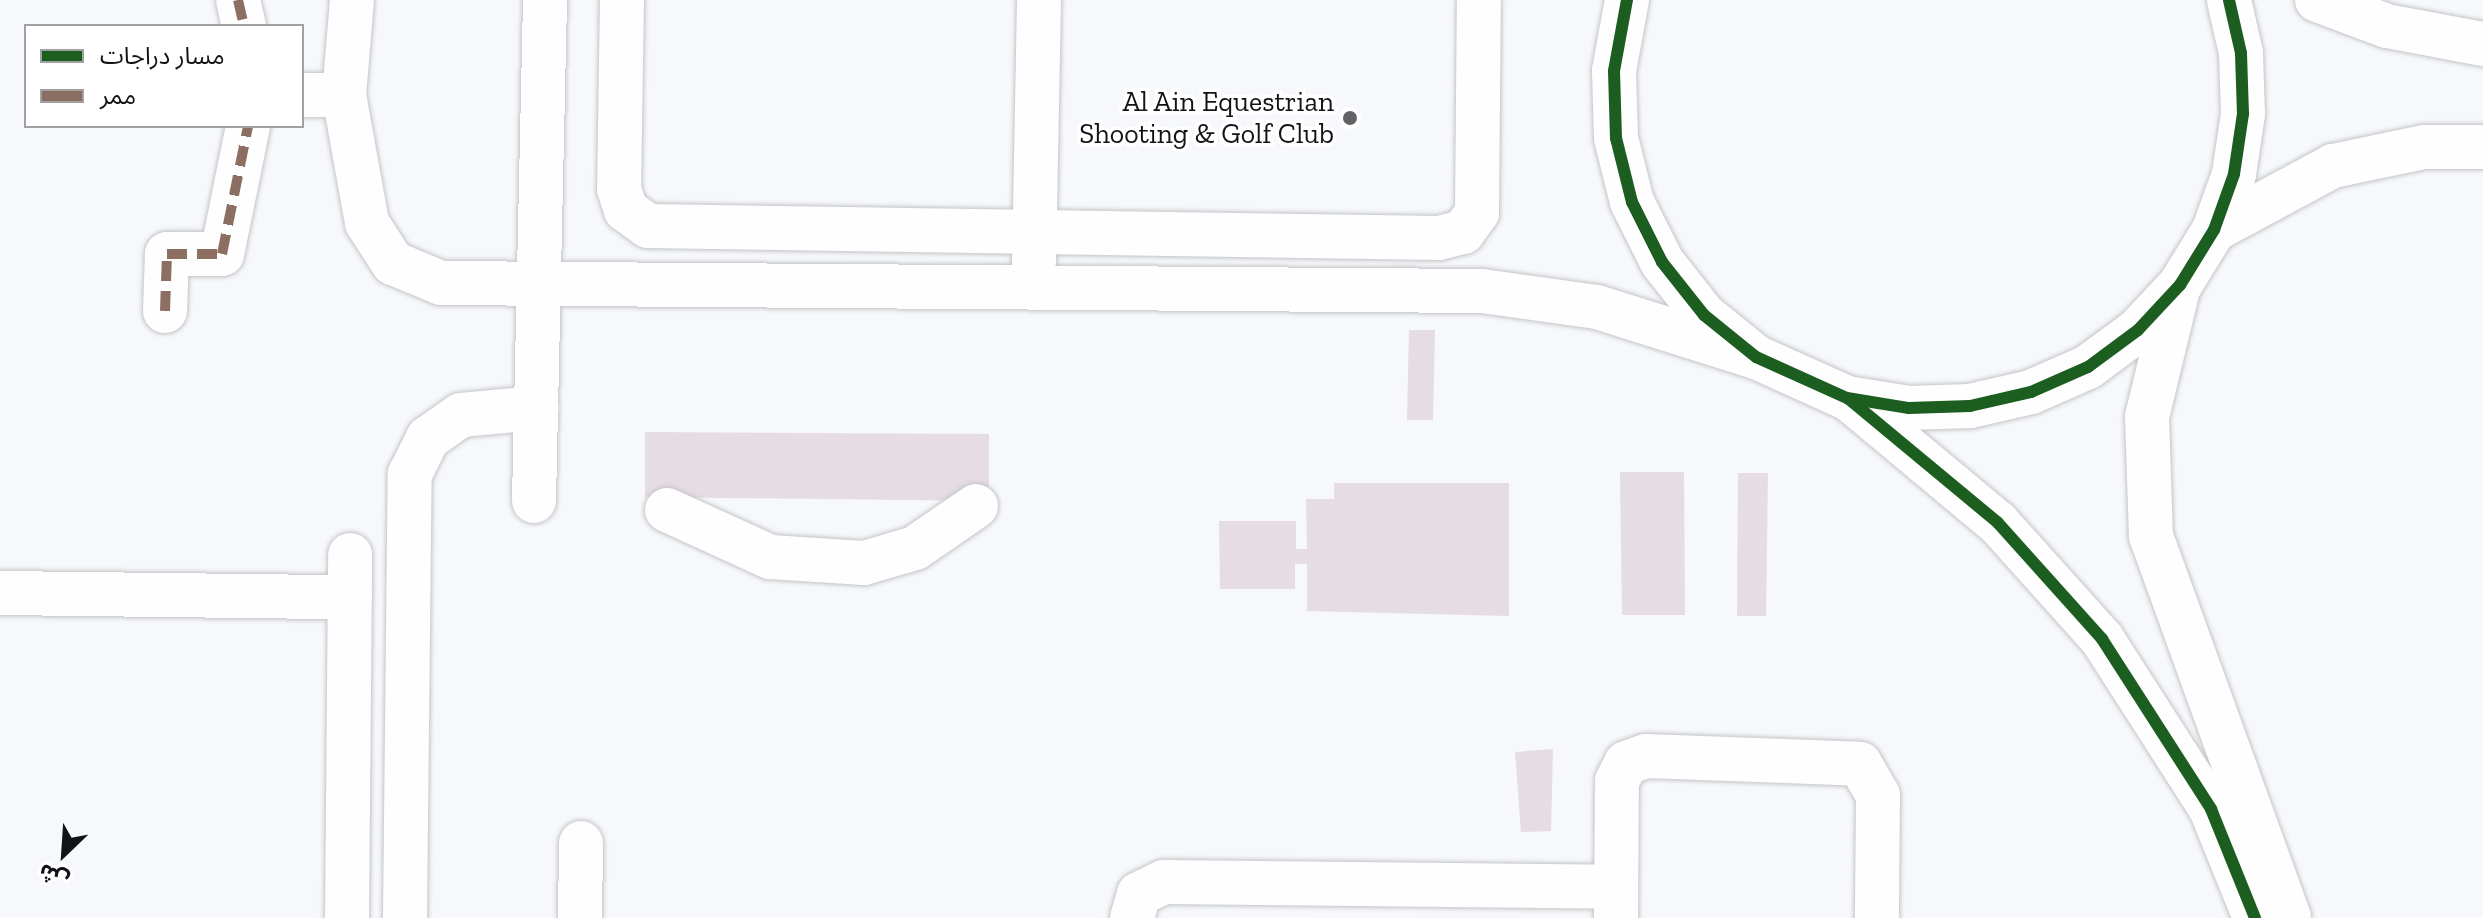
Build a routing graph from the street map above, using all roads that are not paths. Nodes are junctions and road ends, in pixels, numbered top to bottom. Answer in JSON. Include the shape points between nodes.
{"nodes":[{"id":1,"x":238,"y":0,"type":"edge"},
{"id":2,"x":352,"y":0,"type":"edge"},
{"id":3,"x":545,"y":0,"type":"edge"},
{"id":4,"x":622,"y":0,"type":"edge"},
{"id":5,"x":1039,"y":0,"type":"edge"},
{"id":6,"x":1479,"y":0,"type":"edge"},
{"id":7,"x":1627,"y":0,"type":"edge"},
{"id":8,"x":2229,"y":0,"type":"edge"},
{"id":9,"x":2317,"y":0,"type":"edge"},
{"id":10,"x":244,"y":24,"type":"edge"},
{"id":11,"x":2483,"y":44,"type":"edge"},
{"id":12,"x":323,"y":95,"type":"edge"},
{"id":13,"x":248,"y":128,"type":"edge"},
{"id":14,"x":2483,"y":147,"type":"edge"},
{"id":15,"x":2214,"y":230,"type":"junction"},
{"id":16,"x":1035,"y":233,"type":"junction"},
{"id":17,"x":541,"y":285,"type":"junction"},
{"id":18,"x":2180,"y":285,"type":"junction"},
{"id":19,"x":1034,"y":288,"type":"junction"},
{"id":20,"x":164,"y":311,"type":"dead end"},
{"id":21,"x":1756,"y":357,"type":"junction"},
{"id":22,"x":1847,"y":398,"type":"junction"},
{"id":23,"x":537,"y":408,"type":"junction"},
{"id":24,"x":534,"y":501,"type":"dead end"},
{"id":25,"x":976,"y":506,"type":"dead end"},
{"id":26,"x":667,"y":510,"type":"dead end"},
{"id":27,"x":0,"y":593,"type":"edge"},
{"id":28,"x":581,"y":843,"type":"dead end"},
{"id":29,"x":1616,"y":902,"type":"edge"},
{"id":30,"x":347,"y":918,"type":"edge"},
{"id":31,"x":405,"y":918,"type":"edge"},
{"id":32,"x":580,"y":918,"type":"edge"},
{"id":33,"x":1132,"y":918,"type":"edge"},
{"id":34,"x":1877,"y":918,"type":"edge"},
{"id":35,"x":2255,"y":918,"type":"edge"},
{"id":36,"x":2289,"y":918,"type":"edge"}],
"edges":[{"from":1,"to":10,"type":"street"},
{"from":2,"to":12,"type":"street"},
{"from":3,"to":17,"type":"street"},
{"from":4,"to":16,"type":"street","via":[[619,189],[636,220],[663,227]]},
{"from":5,"to":16,"type":"street"},
{"from":6,"to":16,"type":"street","via":[[1479,200],[1463,232],[1439,238]]},
{"from":7,"to":21,"type":"street","via":[[1614,71],[1616,138],[1632,202],[1671,273],[1704,315]]},
{"from":8,"to":15,"type":"street","via":[[2241,53],[2243,114],[2234,174]]},
{"from":9,"to":11,"type":"street","via":[[2387,26]]},
{"from":12,"to":17,"type":"street","via":[[378,245],[393,263],[441,283]]},
{"from":13,"to":20,"type":"street","via":[[222,254],[167,254]]},
{"from":14,"to":15,"type":"street","via":[[2424,147],[2333,166]]},
{"from":15,"to":18,"type":"street"},
{"from":16,"to":19,"type":"street"},
{"from":17,"to":19,"type":"street"},
{"from":17,"to":23,"type":"street"},
{"from":18,"to":22,"type":"street","via":[[2138,330],[2088,367],[2031,392],[1970,406],[1909,408]]},
{"from":18,"to":36,"type":"street","via":[[2147,417],[2151,536]]},
{"from":19,"to":21,"type":"street","via":[[1524,295],[1597,307]]},
{"from":21,"to":22,"type":"street"},
{"from":22,"to":35,"type":"street","via":[[1998,523],[2102,639],[2211,809]]},
{"from":23,"to":24,"type":"street"},
{"from":23,"to":31,"type":"street","via":[[461,415],[428,438],[410,474]]},
{"from":25,"to":26,"type":"street","via":[[915,548],[864,563],[770,557]]},
{"from":27,"to":30,"type":"street","via":[[350,576]]},
{"from":28,"to":32,"type":"street"},
{"from":29,"to":33,"type":"street","via":[[1164,882],[1139,894]]},
{"from":29,"to":34,"type":"street","via":[[1617,781],[1626,763],[1646,756],[1845,758],[1869,771],[1878,795]]}]}
